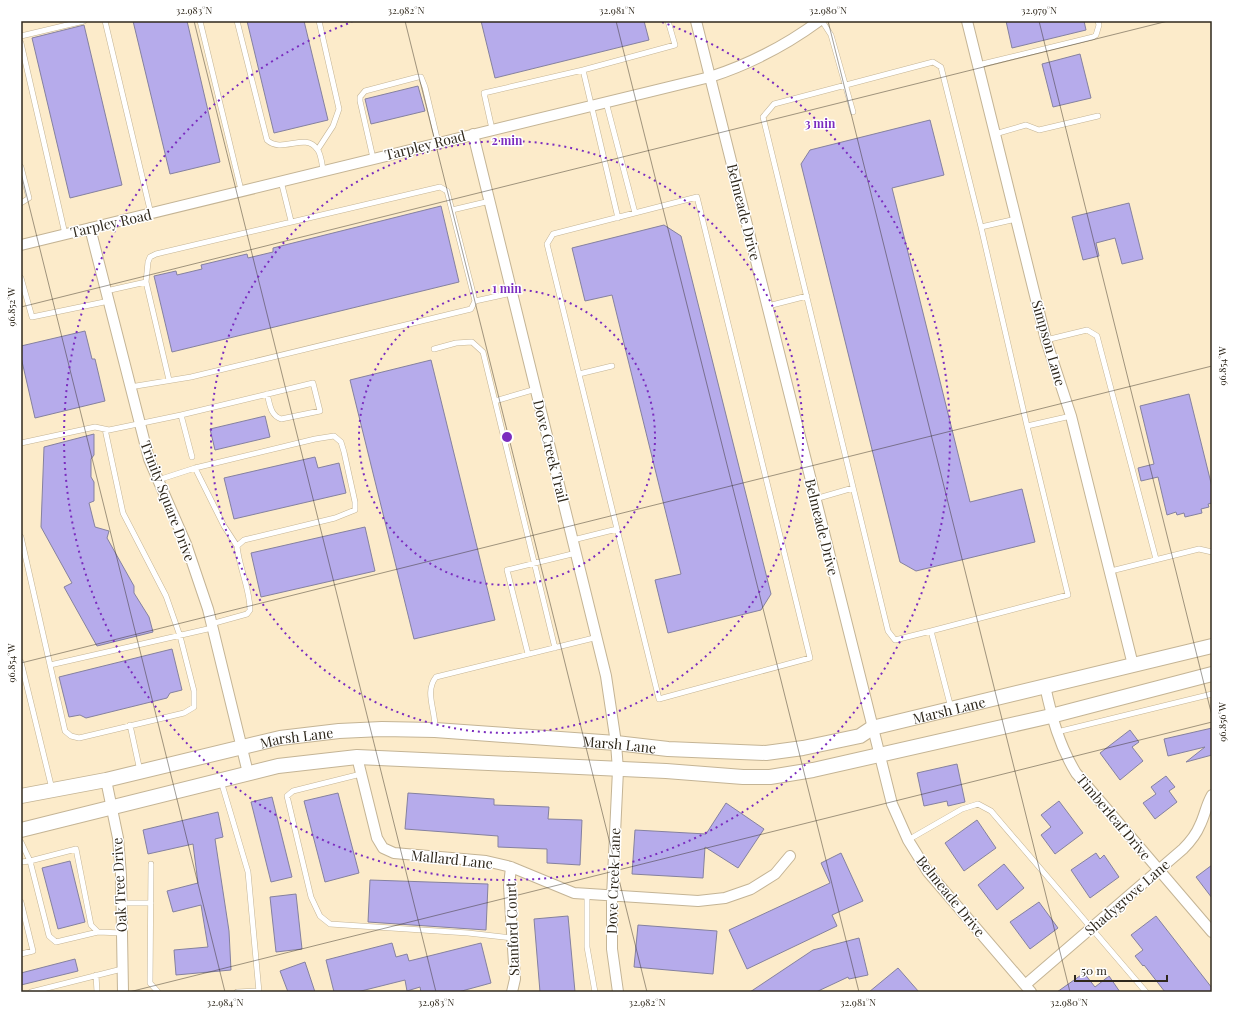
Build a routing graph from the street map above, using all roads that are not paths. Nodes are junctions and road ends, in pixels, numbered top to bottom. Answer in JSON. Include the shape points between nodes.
{"nodes":[{"id":1,"x":84,"y":21,"type":"edge"},
{"id":2,"x":105,"y":21,"type":"edge"},
{"id":3,"x":200,"y":21,"type":"edge"},
{"id":4,"x":237,"y":21,"type":"edge"},
{"id":5,"x":319,"y":21,"type":"edge"},
{"id":6,"x":668,"y":21,"type":"edge"},
{"id":7,"x":696,"y":21,"type":"edge"},
{"id":8,"x":819,"y":21,"type":"edge"},
{"id":9,"x":822,"y":21,"type":"edge"},
{"id":10,"x":967,"y":21,"type":"edge"},
{"id":11,"x":1098,"y":21,"type":"edge"},
{"id":12,"x":809,"y":24,"type":"edge"},
{"id":13,"x":21,"y":36,"type":"edge"},
{"id":14,"x":21,"y":43,"type":"edge"},
{"id":15,"x":978,"y":65,"type":"junction"},
{"id":16,"x":583,"y":70,"type":"junction"},
{"id":17,"x":710,"y":77,"type":"junction"},
{"id":18,"x":846,"y":85,"type":"junction"},
{"id":19,"x":606,"y":102,"type":"junction"},
{"id":20,"x":591,"y":106,"type":"junction"},
{"id":21,"x":853,"y":112,"type":"dead end"},
{"id":22,"x":1098,"y":116,"type":"dead end"},
{"id":23,"x":492,"y":129,"type":"junction"},
{"id":24,"x":473,"y":134,"type":"junction"},
{"id":25,"x":995,"y":134,"type":"junction"},
{"id":26,"x":438,"y":142,"type":"junction"},
{"id":27,"x":318,"y":149,"type":"junction"},
{"id":28,"x":373,"y":158,"type":"junction"},
{"id":29,"x":21,"y":167,"type":"edge"},
{"id":30,"x":323,"y":170,"type":"junction"},
{"id":31,"x":281,"y":181,"type":"junction"},
{"id":32,"x":241,"y":190,"type":"junction"},
{"id":33,"x":490,"y":201,"type":"junction"},
{"id":34,"x":21,"y":203,"type":"edge"},
{"id":35,"x":452,"y":210,"type":"junction"},
{"id":36,"x":635,"y":213,"type":"junction"},
{"id":37,"x":151,"y":214,"type":"junction"},
{"id":38,"x":618,"y":218,"type":"junction"},
{"id":39,"x":1016,"y":219,"type":"junction"},
{"id":40,"x":291,"y":221,"type":"junction"},
{"id":41,"x":981,"y":227,"type":"junction"},
{"id":42,"x":90,"y":228,"type":"junction"},
{"id":43,"x":65,"y":234,"type":"junction"},
{"id":44,"x":21,"y":245,"type":"edge"},
{"id":45,"x":21,"y":278,"type":"edge"},
{"id":46,"x":146,"y":282,"type":"junction"},
{"id":47,"x":512,"y":293,"type":"junction"},
{"id":48,"x":107,"y":296,"type":"junction"},
{"id":49,"x":807,"y":296,"type":"junction"},
{"id":50,"x":475,"y":301,"type":"junction"},
{"id":51,"x":768,"y":306,"type":"junction"},
{"id":52,"x":1046,"y":340,"type":"junction"},
{"id":53,"x":434,"y":349,"type":"dead end"},
{"id":54,"x":612,"y":366,"type":"dead end"},
{"id":55,"x":579,"y":374,"type":"junction"},
{"id":56,"x":169,"y":380,"type":"junction"},
{"id":57,"x":130,"y":387,"type":"junction"},
{"id":58,"x":536,"y":390,"type":"junction"},
{"id":59,"x":267,"y":394,"type":"junction"},
{"id":60,"x":495,"y":401,"type":"junction"},
{"id":61,"x":181,"y":415,"type":"junction"},
{"id":62,"x":1071,"y":416,"type":"junction"},
{"id":63,"x":139,"y":424,"type":"junction"},
{"id":64,"x":1027,"y":426,"type":"junction"},
{"id":65,"x":105,"y":429,"type":"junction"},
{"id":66,"x":21,"y":443,"type":"edge"},
{"id":67,"x":192,"y":457,"type":"dead end"},
{"id":68,"x":195,"y":468,"type":"junction"},
{"id":69,"x":158,"y":480,"type":"junction"},
{"id":70,"x":853,"y":488,"type":"junction"},
{"id":71,"x":815,"y":499,"type":"junction"},
{"id":72,"x":617,"y":529,"type":"junction"},
{"id":73,"x":21,"y":537,"type":"edge"},
{"id":74,"x":573,"y":540,"type":"junction"},
{"id":75,"x":237,"y":546,"type":"junction"},
{"id":76,"x":1212,"y":552,"type":"edge"},
{"id":77,"x":577,"y":553,"type":"junction"},
{"id":78,"x":1156,"y":559,"type":"junction"},
{"id":79,"x":534,"y":564,"type":"junction"},
{"id":80,"x":1111,"y":571,"type":"junction"},
{"id":81,"x":212,"y":626,"type":"junction"},
{"id":82,"x":931,"y":631,"type":"junction"},
{"id":83,"x":180,"y":636,"type":"junction"},
{"id":84,"x":598,"y":637,"type":"junction"},
{"id":85,"x":1212,"y":646,"type":"edge"},
{"id":86,"x":555,"y":648,"type":"junction"},
{"id":87,"x":528,"y":654,"type":"junction"},
{"id":88,"x":21,"y":662,"type":"edge"},
{"id":89,"x":50,"y":665,"type":"junction"},
{"id":90,"x":1133,"y":665,"type":"junction"},
{"id":91,"x":1212,"y":674,"type":"edge"},
{"id":92,"x":1045,"y":686,"type":"junction"},
{"id":93,"x":1212,"y":694,"type":"edge"},
{"id":94,"x":951,"y":709,"type":"junction"},
{"id":95,"x":1051,"y":716,"type":"junction"},
{"id":96,"x":130,"y":725,"type":"junction"},
{"id":97,"x":872,"y":728,"type":"junction"},
{"id":98,"x":435,"y":730,"type":"junction"},
{"id":99,"x":1056,"y":732,"type":"junction"},
{"id":100,"x":616,"y":743,"type":"junction"},
{"id":101,"x":241,"y":746,"type":"junction"},
{"id":102,"x":879,"y":754,"type":"junction"},
{"id":103,"x":357,"y":757,"type":"junction"},
{"id":104,"x":618,"y":770,"type":"junction"},
{"id":105,"x":140,"y":771,"type":"junction"},
{"id":106,"x":248,"y":773,"type":"junction"},
{"id":107,"x":361,"y":774,"type":"junction"},
{"id":108,"x":106,"y":780,"type":"junction"},
{"id":109,"x":221,"y":780,"type":"junction"},
{"id":110,"x":52,"y":790,"type":"junction"},
{"id":111,"x":1212,"y":795,"type":"edge"},
{"id":112,"x":21,"y":796,"type":"edge"},
{"id":113,"x":112,"y":808,"type":"junction"},
{"id":114,"x":21,"y":830,"type":"edge"},
{"id":115,"x":908,"y":840,"type":"junction"},
{"id":116,"x":21,"y":842,"type":"edge"},
{"id":117,"x":790,"y":856,"type":"dead end"},
{"id":118,"x":30,"y":861,"type":"junction"},
{"id":119,"x":21,"y":862,"type":"edge"},
{"id":120,"x":151,"y":864,"type":"dead end"},
{"id":121,"x":511,"y":866,"type":"junction"},
{"id":122,"x":1158,"y":869,"type":"junction"},
{"id":123,"x":587,"y":895,"type":"junction"},
{"id":124,"x":612,"y":897,"type":"junction"},
{"id":125,"x":21,"y":902,"type":"edge"},
{"id":126,"x":123,"y":903,"type":"junction"},
{"id":127,"x":151,"y":903,"type":"junction"},
{"id":128,"x":1092,"y":928,"type":"junction"},
{"id":129,"x":98,"y":932,"type":"junction"},
{"id":130,"x":1212,"y":932,"type":"edge"},
{"id":131,"x":122,"y":933,"type":"junction"},
{"id":132,"x":512,"y":938,"type":"junction"},
{"id":133,"x":21,"y":954,"type":"edge"},
{"id":134,"x":122,"y":969,"type":"junction"},
{"id":135,"x":96,"y":975,"type":"junction"},
{"id":136,"x":1028,"y":988,"type":"edge"},
{"id":137,"x":31,"y":992,"type":"edge"},
{"id":138,"x":97,"y":992,"type":"edge"},
{"id":139,"x":124,"y":992,"type":"edge"},
{"id":140,"x":158,"y":992,"type":"edge"},
{"id":141,"x":237,"y":992,"type":"edge"},
{"id":142,"x":258,"y":992,"type":"edge"},
{"id":143,"x":512,"y":992,"type":"edge"},
{"id":144,"x":595,"y":992,"type":"edge"},
{"id":145,"x":618,"y":992,"type":"edge"},
{"id":146,"x":1146,"y":992,"type":"edge"}],
"edges":[{"from":1,"to":13,"type":"lane"},
{"from":2,"to":37,"type":"lane"},
{"from":3,"to":32,"type":"lane"},
{"from":4,"to":27,"type":"lane","via":[[267,140],[278,146],[300,142],[311,144]]},
{"from":5,"to":27,"type":"lane","via":[[339,109],[335,122]]},
{"from":6,"to":16,"type":"lane","via":[[675,45]]},
{"from":7,"to":17,"type":"street","name":"Belmeade Drive"},
{"from":8,"to":12,"type":"street","name":"Tarpley Road"},
{"from":9,"to":18,"type":"lane","via":[[832,35]]},
{"from":10,"to":15,"type":"street","name":"Simpson Lane"},
{"from":11,"to":15,"type":"lane","via":[[1096,35],[1093,37]]},
{"from":12,"to":17,"type":"street","name":"Tarpley Road","via":[[770,53]]},
{"from":14,"to":43,"type":"lane"},
{"from":15,"to":25,"type":"street","name":"Simpson Lane"},
{"from":16,"to":20,"type":"lane"},
{"from":16,"to":23,"type":"lane","via":[[484,93]]},
{"from":17,"to":19,"type":"street","name":"Tarpley Road"},
{"from":17,"to":51,"type":"street","name":"Belmeade Drive"},
{"from":18,"to":21,"type":"lane"},
{"from":18,"to":41,"type":"lane","via":[[933,62],[941,67]]},
{"from":18,"to":49,"type":"lane","via":[[774,104],[764,117]]},
{"from":19,"to":20,"type":"street","name":"Tarpley Road"},
{"from":19,"to":36,"type":"lane"},
{"from":20,"to":23,"type":"street","name":"Tarpley Road"},
{"from":20,"to":38,"type":"lane"},
{"from":22,"to":25,"type":"lane","via":[[1039,130],[1026,125]]},
{"from":23,"to":24,"type":"street","name":"Tarpley Road"},
{"from":24,"to":26,"type":"street","name":"Tarpley Road"},
{"from":24,"to":33,"type":"street","name":"Dove Creek Trail"},
{"from":25,"to":39,"type":"street","name":"Simpson Lane"},
{"from":26,"to":28,"type":"street","name":"Tarpley Road"},
{"from":26,"to":28,"type":"lane","via":[[425,87],[418,77],[362,94],[360,102]]},
{"from":27,"to":30,"type":"lane"},
{"from":28,"to":30,"type":"street","name":"Tarpley Road"},
{"from":29,"to":34,"type":"lane","via":[[29,198]]},
{"from":30,"to":31,"type":"street","name":"Tarpley Road"},
{"from":31,"to":32,"type":"street","name":"Tarpley Road"},
{"from":31,"to":40,"type":"lane"},
{"from":32,"to":37,"type":"street","name":"Tarpley Road"},
{"from":33,"to":35,"type":"lane"},
{"from":33,"to":47,"type":"street","name":"Dove Creek Trail"},
{"from":35,"to":40,"type":"lane","via":[[447,191],[440,187]]},
{"from":35,"to":50,"type":"lane"},
{"from":36,"to":38,"type":"lane"},
{"from":36,"to":72,"type":"lane","via":[[698,197],[810,658],[659,699]]},
{"from":37,"to":42,"type":"street","name":"Tarpley Road"},
{"from":38,"to":55,"type":"lane","via":[[553,234],[547,244]]},
{"from":39,"to":41,"type":"lane"},
{"from":39,"to":52,"type":"street","name":"Simpson Lane"},
{"from":40,"to":46,"type":"lane","via":[[156,254],[150,257],[148,262]]},
{"from":41,"to":64,"type":"lane"},
{"from":42,"to":43,"type":"street","name":"Tarpley Road"},
{"from":42,"to":48,"type":"street","name":"Trinity Square Drive"},
{"from":43,"to":44,"type":"street","name":"Tarpley Road"},
{"from":45,"to":48,"type":"lane","via":[[32,317]]},
{"from":46,"to":48,"type":"lane"},
{"from":46,"to":56,"type":"lane"},
{"from":47,"to":50,"type":"lane"},
{"from":47,"to":58,"type":"street","name":"Dove Creek Trail"},
{"from":48,"to":57,"type":"street","name":"Trinity Square Drive"},
{"from":49,"to":51,"type":"lane"},
{"from":49,"to":70,"type":"lane"},
{"from":50,"to":56,"type":"lane","via":[[471,309],[191,377]]},
{"from":51,"to":71,"type":"street","name":"Belmeade Drive"},
{"from":52,"to":62,"type":"street","name":"Simpson Lane"},
{"from":52,"to":78,"type":"lane","via":[[1087,330],[1097,336]]},
{"from":53,"to":60,"type":"lane","via":[[472,342],[483,352]]},
{"from":54,"to":55,"type":"lane"},
{"from":55,"to":72,"type":"lane"},
{"from":56,"to":57,"type":"lane"},
{"from":57,"to":63,"type":"street","name":"Trinity Square Drive"},
{"from":58,"to":60,"type":"lane"},
{"from":58,"to":74,"type":"street","name":"Dove Creek Trail"},
{"from":59,"to":59,"type":"lane","via":[[313,383],[320,411],[281,419],[272,411]]},
{"from":59,"to":61,"type":"lane"},
{"from":60,"to":79,"type":"lane"},
{"from":61,"to":63,"type":"lane"},
{"from":61,"to":67,"type":"lane"},
{"from":62,"to":64,"type":"lane"},
{"from":62,"to":80,"type":"street","name":"Simpson Lane"},
{"from":63,"to":65,"type":"lane"},
{"from":63,"to":69,"type":"street","name":"Trinity Square Drive"},
{"from":64,"to":82,"type":"lane","via":[[1068,595]]},
{"from":65,"to":66,"type":"lane","via":[[95,427]]},
{"from":65,"to":83,"type":"lane","via":[[123,513],[166,596]]},
{"from":68,"to":69,"type":"lane"},
{"from":68,"to":75,"type":"lane"},
{"from":68,"to":75,"type":"lane","via":[[334,436],[341,442],[352,483],[355,510],[335,518],[244,540]]},
{"from":69,"to":81,"type":"street","name":"Trinity Square Drive","via":[[186,544]]},
{"from":70,"to":71,"type":"lane"},
{"from":70,"to":82,"type":"lane","via":[[888,631],[895,640]]},
{"from":71,"to":97,"type":"street","name":"Belmeade Drive"},
{"from":72,"to":74,"type":"lane"},
{"from":73,"to":89,"type":"lane"},
{"from":74,"to":77,"type":"street","name":"Dove Creek Trail"},
{"from":75,"to":81,"type":"lane","via":[[238,559],[250,599],[250,610],[247,614]]},
{"from":76,"to":78,"type":"lane","via":[[1199,549]]},
{"from":77,"to":79,"type":"lane"},
{"from":77,"to":84,"type":"street","name":"Dove Creek Trail"},
{"from":78,"to":80,"type":"lane"},
{"from":79,"to":86,"type":"lane"},
{"from":79,"to":87,"type":"lane","via":[[507,570]]},
{"from":80,"to":90,"type":"street","name":"Simpson Lane"},
{"from":81,"to":83,"type":"lane"},
{"from":81,"to":101,"type":"street","name":"Trinity Square Drive"},
{"from":82,"to":94,"type":"lane"},
{"from":83,"to":89,"type":"lane"},
{"from":83,"to":96,"type":"lane","via":[[194,691],[194,707],[184,713]]},
{"from":84,"to":86,"type":"lane"},
{"from":84,"to":100,"type":"street","name":"Dove Creek Trail"},
{"from":85,"to":90,"type":"main road","name":"Marsh Lane"},
{"from":86,"to":87,"type":"lane"},
{"from":87,"to":98,"type":"lane","via":[[436,677],[431,683],[430,690],[436,718]]},
{"from":88,"to":110,"type":"lane"},
{"from":89,"to":96,"type":"lane","via":[[66,731],[70,736],[79,738]]},
{"from":90,"to":92,"type":"main road","name":"Marsh Lane"},
{"from":91,"to":95,"type":"main road","name":"Marsh Lane"},
{"from":92,"to":94,"type":"main road","name":"Marsh Lane"},
{"from":92,"to":95,"type":"street","name":"Timberleaf Drive"},
{"from":93,"to":99,"type":"lane"},
{"from":94,"to":97,"type":"main road","name":"Marsh Lane"},
{"from":95,"to":99,"type":"street","name":"Timberleaf Drive"},
{"from":95,"to":102,"type":"main road","name":"Marsh Lane"},
{"from":96,"to":105,"type":"lane"},
{"from":97,"to":100,"type":"main road","name":"Marsh Lane","via":[[860,736],[766,753],[668,749]]},
{"from":97,"to":102,"type":"street","name":"Belmeade Drive"},
{"from":98,"to":100,"type":"main road","name":"Marsh Lane"},
{"from":98,"to":101,"type":"main road","name":"Marsh Lane","via":[[382,729],[339,732],[280,738]]},
{"from":99,"to":122,"type":"street","name":"Timberleaf Drive","via":[[1064,753],[1076,773]]},
{"from":100,"to":104,"type":"street","name":"Dove Creek Trail"},
{"from":101,"to":105,"type":"main road","name":"Marsh Lane"},
{"from":101,"to":106,"type":"street","name":"Trinity Square Drive"},
{"from":102,"to":104,"type":"main road","name":"Marsh Lane","via":[[813,770],[770,777],[743,778],[666,771]]},
{"from":102,"to":115,"type":"street","name":"Belmeade Drive","via":[[892,804]]},
{"from":103,"to":104,"type":"main road","name":"Marsh Lane"},
{"from":103,"to":106,"type":"main road","name":"Marsh Lane","via":[[278,766]]},
{"from":103,"to":107,"type":"street","name":"Mallard Lane"},
{"from":104,"to":124,"type":"street","name":"Dove Creek Lane"},
{"from":105,"to":108,"type":"main road","name":"Marsh Lane"},
{"from":106,"to":109,"type":"main road","name":"Marsh Lane"},
{"from":107,"to":121,"type":"street","name":"Mallard Lane","via":[[377,838],[383,848],[394,853],[486,861]]},
{"from":107,"to":132,"type":"lane","via":[[293,791],[287,796],[311,897],[320,916],[330,924]]},
{"from":108,"to":110,"type":"main road","name":"Marsh Lane"},
{"from":108,"to":113,"type":"street","name":"Oak Tree Drive"},
{"from":109,"to":113,"type":"main road","name":"Marsh Lane"},
{"from":109,"to":142,"type":"lane","via":[[248,872]]},
{"from":110,"to":112,"type":"main road","name":"Marsh Lane"},
{"from":111,"to":122,"type":"street","name":"Shadygrove Lane","via":[[1193,838]]},
{"from":113,"to":114,"type":"main road","name":"Marsh Lane"},
{"from":113,"to":126,"type":"street","name":"Oak Tree Drive","via":[[118,838]]},
{"from":115,"to":128,"type":"lane","via":[[962,809],[978,804],[991,811]]},
{"from":115,"to":136,"type":"street","name":"Belmeade Drive","via":[[928,872]]},
{"from":116,"to":118,"type":"lane"},
{"from":117,"to":124,"type":"street","name":"Mallard Lane","via":[[775,874],[751,889],[725,898],[698,902]]},
{"from":118,"to":119,"type":"lane"},
{"from":118,"to":129,"type":"lane","via":[[49,936],[56,942]]},
{"from":118,"to":129,"type":"lane","via":[[76,850],[92,925]]},
{"from":120,"to":127,"type":"lane"},
{"from":121,"to":123,"type":"street","name":"Mallard Lane","via":[[574,894]]},
{"from":121,"to":132,"type":"street","name":"Stanford Court","via":[[509,886]]},
{"from":122,"to":128,"type":"street","name":"Shadygrove Lane"},
{"from":122,"to":130,"type":"street","name":"Timberleaf Drive"},
{"from":123,"to":124,"type":"street","name":"Mallard Lane"},
{"from":123,"to":144,"type":"lane","via":[[587,947]]},
{"from":124,"to":145,"type":"street","name":"Dove Creek Lane","via":[[612,949]]},
{"from":125,"to":133,"type":"lane","via":[[34,951]]},
{"from":126,"to":127,"type":"lane"},
{"from":126,"to":131,"type":"street","name":"Oak Tree Drive"},
{"from":127,"to":140,"type":"lane","via":[[150,983]]},
{"from":128,"to":136,"type":"street","name":"Shadygrove Lane"},
{"from":128,"to":146,"type":"lane"},
{"from":129,"to":131,"type":"lane"},
{"from":131,"to":134,"type":"street","name":"Oak Tree Drive"},
{"from":132,"to":143,"type":"street","name":"Stanford Court","via":[[515,979]]},
{"from":134,"to":135,"type":"lane"},
{"from":134,"to":139,"type":"street","name":"Oak Tree Drive"},
{"from":135,"to":137,"type":"lane"},
{"from":135,"to":138,"type":"lane"},
{"from":141,"to":142,"type":"lane"}]}
